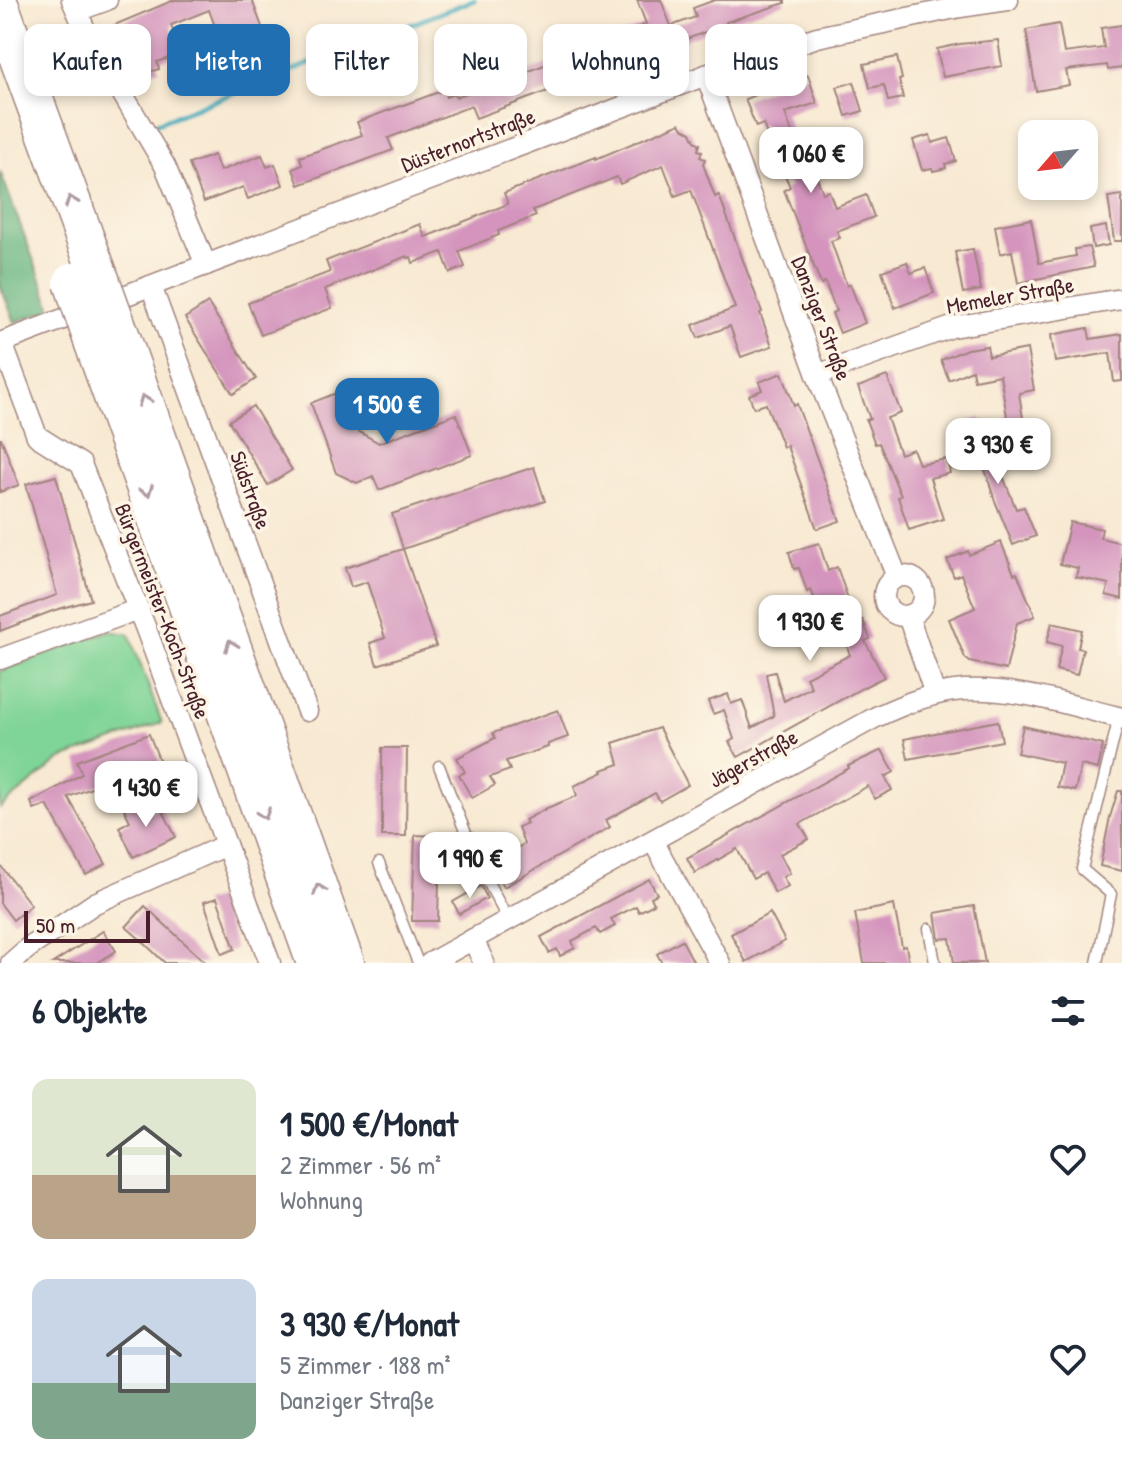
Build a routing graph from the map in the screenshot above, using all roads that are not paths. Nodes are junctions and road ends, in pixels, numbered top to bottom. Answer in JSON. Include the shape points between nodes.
{"nodes":[{"id":1,"x":107,"y":0,"type":"edge"},
{"id":2,"x":1008,"y":0,"type":"edge"},
{"id":3,"x":960,"y":4,"type":"edge"},
{"id":4,"x":75,"y":6,"type":"edge"},
{"id":5,"x":0,"y":7,"type":"edge"},
{"id":6,"x":807,"y":40,"type":"edge"},
{"id":7,"x":705,"y":75,"type":"edge"},
{"id":8,"x":0,"y":83,"type":"edge"},
{"id":9,"x":714,"y":96,"type":"edge"},
{"id":10,"x":206,"y":265,"type":"junction"},
{"id":11,"x":85,"y":278,"type":"junction"},
{"id":12,"x":151,"y":286,"type":"junction"},
{"id":13,"x":1122,"y":299,"type":"edge"},
{"id":14,"x":105,"y":334,"type":"junction"},
{"id":15,"x":1,"y":343,"type":"edge"},
{"id":16,"x":817,"y":375,"type":"junction"},
{"id":17,"x":897,"y":577,"type":"junction"},
{"id":18,"x":139,"y":609,"type":"junction"},
{"id":19,"x":908,"y":616,"type":"junction"},
{"id":20,"x":0,"y":659,"type":"edge"},
{"id":21,"x":935,"y":694,"type":"junction"},
{"id":22,"x":307,"y":711,"type":"dead end"},
{"id":23,"x":1121,"y":718,"type":"edge"},
{"id":24,"x":439,"y":766,"type":"dead end"},
{"id":25,"x":653,"y":841,"type":"junction"},
{"id":26,"x":226,"y":845,"type":"junction"},
{"id":27,"x":379,"y":863,"type":"dead end"},
{"id":28,"x":508,"y":920,"type":"junction"},
{"id":29,"x":929,"y":929,"type":"dead end"},
{"id":30,"x":473,"y":939,"type":"junction"},
{"id":31,"x":11,"y":963,"type":"edge"},
{"id":32,"x":270,"y":963,"type":"edge"},
{"id":33,"x":316,"y":963,"type":"edge"},
{"id":34,"x":345,"y":963,"type":"edge"},
{"id":35,"x":418,"y":963,"type":"edge"},
{"id":36,"x":430,"y":963,"type":"edge"},
{"id":37,"x":484,"y":963,"type":"edge"},
{"id":38,"x":720,"y":963,"type":"edge"},
{"id":39,"x":935,"y":963,"type":"edge"},
{"id":40,"x":1097,"y":963,"type":"edge"}],
"edges":[{"from":1,"to":4,"type":"street"},
{"from":2,"to":3,"type":"street","name":"Düsternortstraße"},
{"from":3,"to":6,"type":"street","name":"Düsternortstraße"},
{"from":4,"to":10,"type":"street","via":[[165,166]]},
{"from":11,"to":5,"type":"highway","one_way":true},
{"from":7,"to":10,"type":"street","name":"Düsternortstraße"},
{"from":8,"to":11,"type":"highway"},
{"from":9,"to":16,"type":"street","name":"Danziger Straße"},
{"from":10,"to":12,"type":"street","name":"Düsternortstraße"},
{"from":11,"to":14,"type":"highway","bridge":true},
{"from":12,"to":15,"type":"street","name":"Düsternortstraße"},
{"from":12,"to":22,"type":"street","name":"Südstraße"},
{"from":13,"to":16,"type":"street","name":"Memeler Straße","via":[[952,327]]},
{"from":14,"to":33,"type":"highway","one_way":true},
{"from":34,"to":14,"type":"highway","one_way":true},
{"from":15,"to":18,"type":"street","name":"Bürgermeister-Koch-Straße","via":[[37,436],[81,464]]},
{"from":16,"to":17,"type":"street","name":"Danziger Straße"},
{"from":17,"to":19,"type":"street","via":[[887,585],[884,599],[896,615]]},
{"from":17,"to":19,"type":"street","via":[[916,580],[923,589],[924,602]]},
{"from":18,"to":20,"type":"street"},
{"from":18,"to":26,"type":"street","name":"Bürgermeister-Koch-Straße"},
{"from":19,"to":21,"type":"street"},
{"from":21,"to":23,"type":"street","name":"Jägerstraße","via":[[1008,692]]},
{"from":21,"to":25,"type":"street","name":"Jägerstraße","via":[[876,717]]},
{"from":23,"to":40,"type":"lane","via":[[1082,869],[1111,894]]},
{"from":24,"to":28,"type":"lane","via":[[477,861]]},
{"from":25,"to":28,"type":"street","name":"Jägerstraße"},
{"from":25,"to":38,"type":"street"},
{"from":26,"to":31,"type":"street","via":[[95,903]]},
{"from":26,"to":32,"type":"street","name":"Bürgermeister-Koch-Straße"},
{"from":27,"to":35,"type":"lane"},
{"from":28,"to":30,"type":"street","name":"Jägerstraße"},
{"from":29,"to":39,"type":"lane"},
{"from":30,"to":36,"type":"street","name":"Jägerstraße"},
{"from":30,"to":37,"type":"street"}]}
